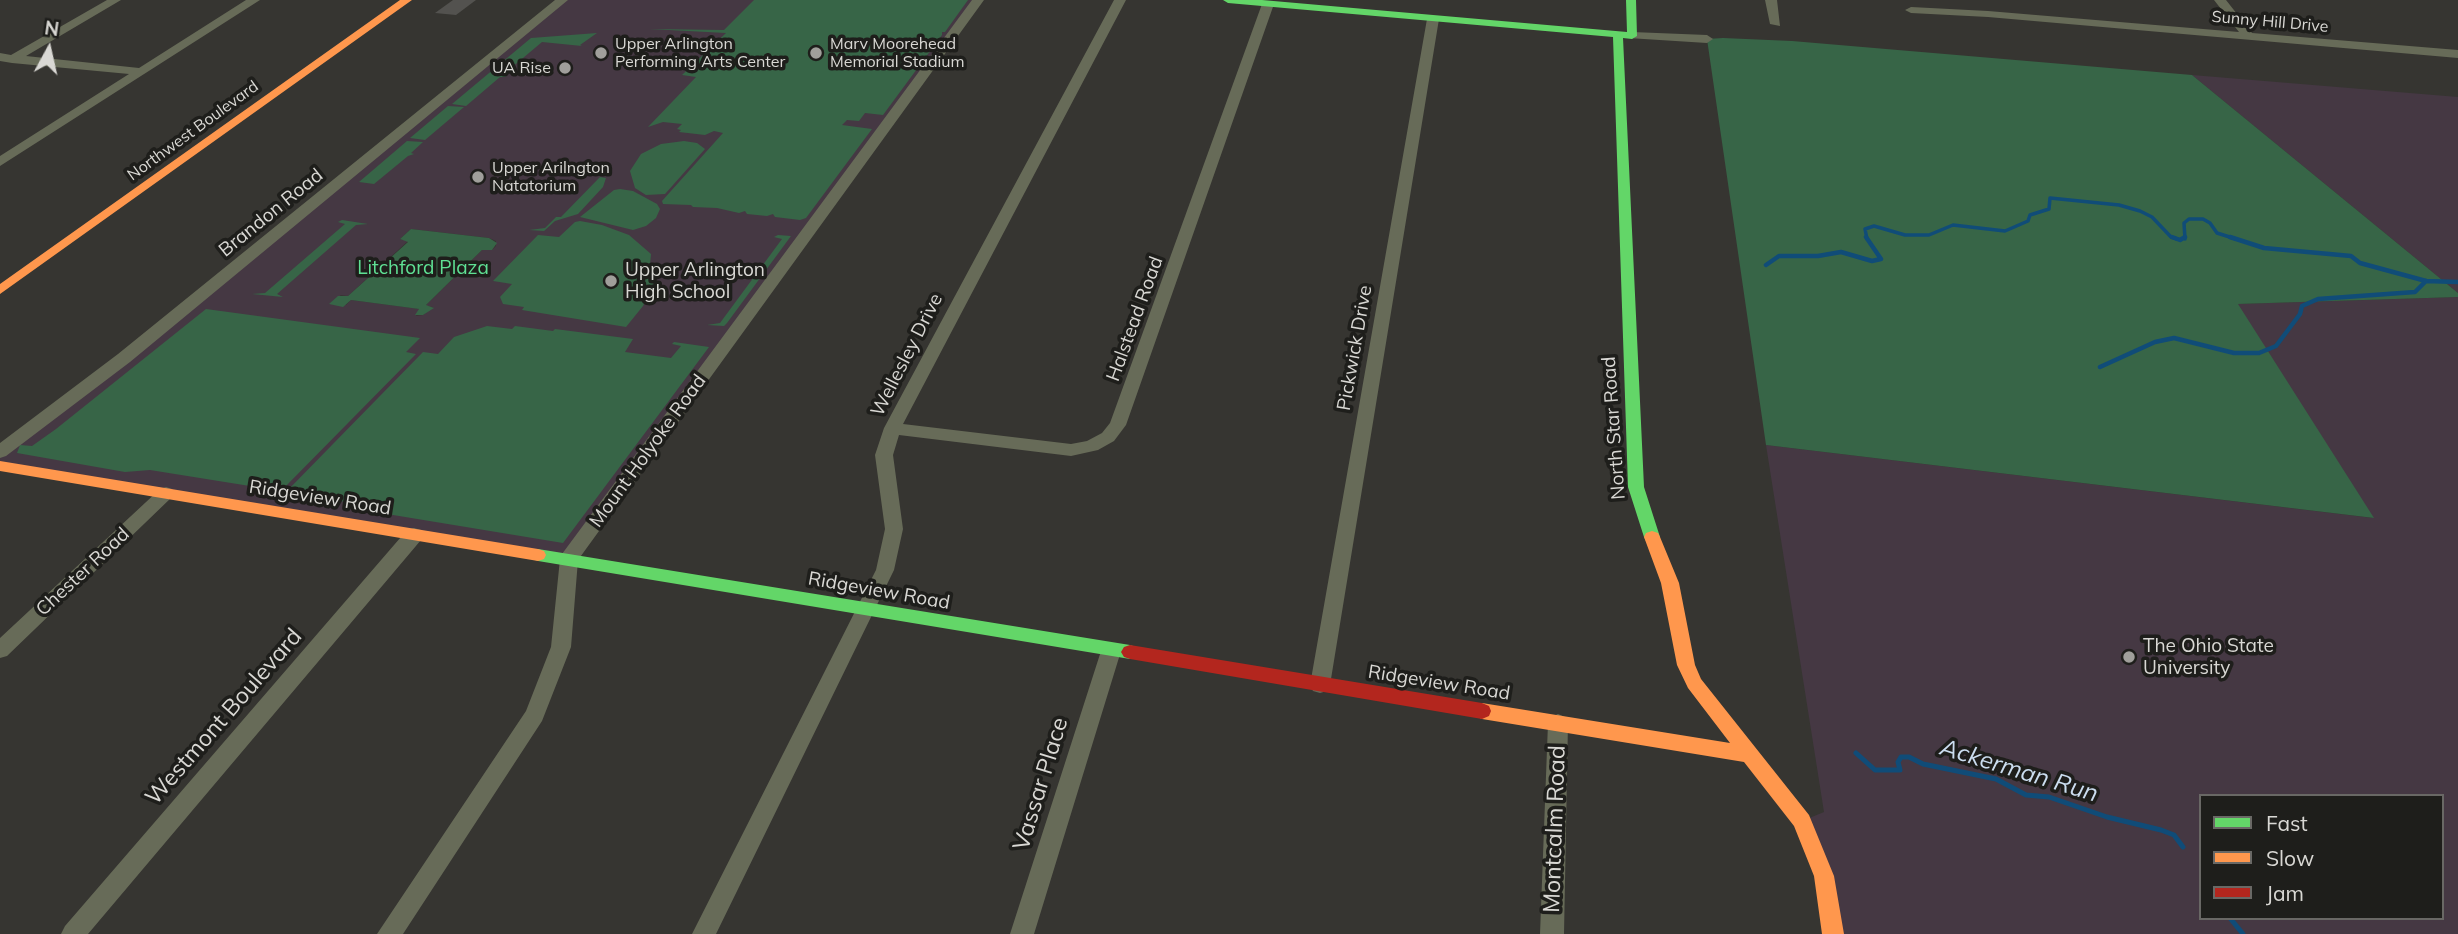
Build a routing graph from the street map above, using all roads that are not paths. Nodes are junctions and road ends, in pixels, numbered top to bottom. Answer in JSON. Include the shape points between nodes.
{"nodes":[{"id":1,"x":115,"y":0,"type":"edge"},
{"id":2,"x":254,"y":0,"type":"edge"},
{"id":3,"x":407,"y":0,"type":"edge"},
{"id":4,"x":562,"y":0,"type":"edge"},
{"id":5,"x":978,"y":0,"type":"edge"},
{"id":6,"x":1120,"y":0,"type":"edge"},
{"id":7,"x":1228,"y":0,"type":"edge"},
{"id":8,"x":1630,"y":0,"type":"edge"},
{"id":9,"x":1771,"y":0,"type":"edge"},
{"id":10,"x":2220,"y":0,"type":"edge"},
{"id":11,"x":1268,"y":4,"type":"junction"},
{"id":12,"x":1911,"y":10,"type":"dead end"},
{"id":13,"x":1433,"y":19,"type":"junction"},
{"id":14,"x":1776,"y":24,"type":"dead end"},
{"id":15,"x":1625,"y":36,"type":"junction"},
{"id":16,"x":2248,"y":36,"type":"junction"},
{"id":17,"x":1707,"y":39,"type":"dead end"},
{"id":18,"x":2458,"y":54,"type":"edge"},
{"id":19,"x":6,"y":58,"type":"edge"},
{"id":20,"x":141,"y":72,"type":"junction"},
{"id":21,"x":0,"y":162,"type":"edge"},
{"id":22,"x":0,"y":290,"type":"edge"},
{"id":23,"x":892,"y":428,"type":"junction"},
{"id":24,"x":0,"y":452,"type":"edge"},
{"id":25,"x":0,"y":466,"type":"edge"},
{"id":26,"x":166,"y":493,"type":"junction"},
{"id":27,"x":414,"y":535,"type":"junction"},
{"id":28,"x":569,"y":559,"type":"junction"},
{"id":29,"x":865,"y":610,"type":"junction"},
{"id":30,"x":0,"y":650,"type":"edge"},
{"id":31,"x":1111,"y":651,"type":"junction"},
{"id":32,"x":1320,"y":685,"type":"junction"},
{"id":33,"x":1558,"y":723,"type":"junction"},
{"id":34,"x":1752,"y":755,"type":"junction"},
{"id":35,"x":1026,"y":933,"type":"edge"},
{"id":36,"x":72,"y":934,"type":"edge"},
{"id":37,"x":389,"y":934,"type":"edge"},
{"id":38,"x":704,"y":934,"type":"edge"},
{"id":39,"x":1552,"y":934,"type":"edge"},
{"id":40,"x":1833,"y":934,"type":"edge"}],
"edges":[{"from":1,"to":19,"type":"street"},
{"from":2,"to":20,"type":"street"},
{"from":3,"to":22,"type":"street","name":"Northwest Boulevard"},
{"from":4,"to":24,"type":"street","name":"Brandon Road","via":[[124,358]]},
{"from":5,"to":28,"type":"street","name":"Mount Holyoke Road"},
{"from":6,"to":23,"type":"street","name":"Wellesley Drive"},
{"from":7,"to":11,"type":"street"},
{"from":8,"to":15,"type":"street","name":"North Star Road"},
{"from":9,"to":14,"type":"street"},
{"from":10,"to":16,"type":"street"},
{"from":11,"to":13,"type":"street"},
{"from":11,"to":23,"type":"street","name":"Halstead Road","via":[[1118,425],[1108,437],[1072,450]]},
{"from":12,"to":16,"type":"street","name":"Sunny Hill Drive"},
{"from":13,"to":15,"type":"street"},
{"from":13,"to":32,"type":"street","name":"Pickwick Drive"},
{"from":15,"to":17,"type":"street"},
{"from":15,"to":34,"type":"street","name":"North Star Road","via":[[1636,487],[1670,583],[1686,665],[1709,704]]},
{"from":16,"to":18,"type":"street","name":"Sunny Hill Drive"},
{"from":19,"to":20,"type":"street"},
{"from":20,"to":21,"type":"street"},
{"from":23,"to":29,"type":"street","name":"Wellesley Drive","via":[[884,454],[893,511],[892,547]]},
{"from":25,"to":26,"type":"street","name":"Ridgeview Road"},
{"from":26,"to":27,"type":"street","name":"Ridgeview Road"},
{"from":26,"to":30,"type":"street","name":"Chester Road"},
{"from":27,"to":28,"type":"street","name":"Ridgeview Road"},
{"from":27,"to":36,"type":"street","name":"Westmont Boulevard"},
{"from":28,"to":29,"type":"street","name":"Ridgeview Road"},
{"from":28,"to":37,"type":"street","via":[[561,648],[535,715]]},
{"from":29,"to":31,"type":"street","name":"Ridgeview Road"},
{"from":29,"to":38,"type":"street","name":"Wellesley Drive"},
{"from":31,"to":32,"type":"street","name":"Ridgeview Road"},
{"from":31,"to":35,"type":"street","name":"Vassar Place"},
{"from":32,"to":33,"type":"street","name":"Ridgeview Road"},
{"from":33,"to":34,"type":"street","name":"Ridgeview Road"},
{"from":33,"to":39,"type":"street","name":"Montcalm Road"},
{"from":34,"to":40,"type":"street","name":"North Star Road","via":[[1802,821],[1824,876]]}]}
